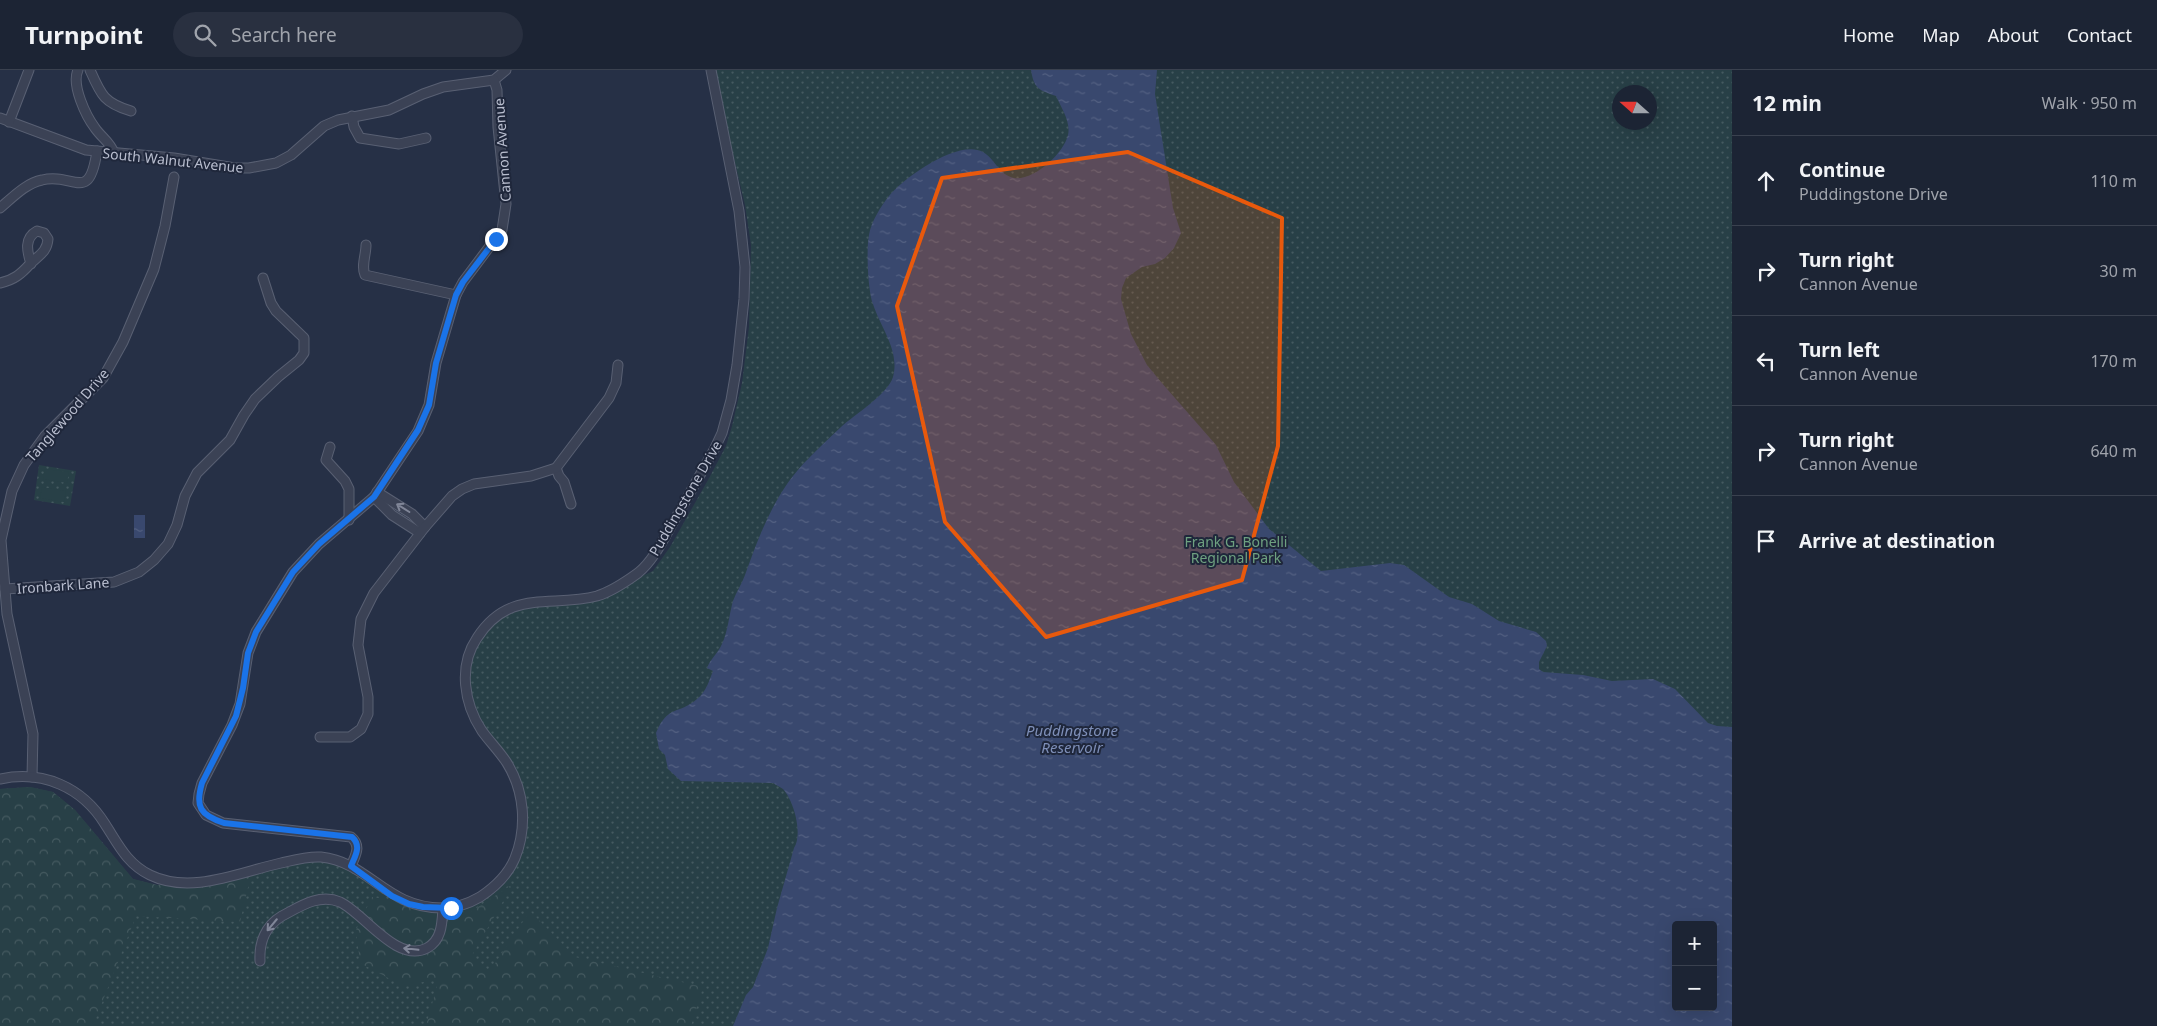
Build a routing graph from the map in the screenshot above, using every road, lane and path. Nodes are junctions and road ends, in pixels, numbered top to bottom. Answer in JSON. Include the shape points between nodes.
{"nodes":[{"id":1,"x":29,"y":70,"type":"edge"},
{"id":2,"x":78,"y":70,"type":"edge"},
{"id":3,"x":90,"y":70,"type":"edge"},
{"id":4,"x":506,"y":70,"type":"edge"},
{"id":5,"x":711,"y":70,"type":"edge"},
{"id":6,"x":494,"y":80,"type":"junction"},
{"id":7,"x":131,"y":111,"type":"dead end"},
{"id":8,"x":352,"y":116,"type":"junction"},
{"id":9,"x":0,"y":118,"type":"edge"},
{"id":10,"x":9,"y":122,"type":"junction"},
{"id":11,"x":426,"y":138,"type":"dead end"},
{"id":12,"x":96,"y":151,"type":"junction"},
{"id":13,"x":114,"y":153,"type":"junction"},
{"id":14,"x":174,"y":177,"type":"dead end"},
{"id":15,"x":0,"y":208,"type":"edge"},
{"id":16,"x":366,"y":245,"type":"dead end"},
{"id":17,"x":30,"y":264,"type":"dead end"},
{"id":18,"x":263,"y":278,"type":"dead end"},
{"id":19,"x":0,"y":283,"type":"edge"},
{"id":20,"x":456,"y":295,"type":"junction"},
{"id":21,"x":618,"y":365,"type":"dead end"},
{"id":22,"x":330,"y":447,"type":"dead end"},
{"id":23,"x":556,"y":468,"type":"junction"},
{"id":24,"x":376,"y":495,"type":"junction"},
{"id":25,"x":571,"y":504,"type":"dead end"},
{"id":26,"x":349,"y":520,"type":"junction"},
{"id":27,"x":423,"y":530,"type":"junction"},
{"id":28,"x":5,"y":589,"type":"junction"},
{"id":29,"x":320,"y":737,"type":"dead end"},
{"id":30,"x":32,"y":777,"type":"junction"},
{"id":31,"x":0,"y":780,"type":"edge"},
{"id":32,"x":351,"y":866,"type":"junction"},
{"id":33,"x":443,"y":908,"type":"junction"},
{"id":34,"x":260,"y":961,"type":"dead end"}],
"edges":[{"from":1,"to":10,"type":"street"},
{"from":2,"to":13,"type":"street","via":[[75,85],[90,122],[110,143]]},
{"from":3,"to":7,"type":"street","via":[[100,93],[110,103]]},
{"from":4,"to":6,"type":"street"},
{"from":5,"to":33,"type":"street","name":"Puddingstone Drive","via":[[739,211],[745,267],[737,365],[722,433],[657,551],[640,571],[600,595],[531,601],[508,608],[478,636],[466,665],[469,705],[516,782],[523,823],[520,843],[503,878],[471,902]]},
{"from":6,"to":8,"type":"street","name":"South Walnut Avenue","via":[[443,87],[389,110]]},
{"from":6,"to":20,"type":"street","name":"Cannon Avenue","via":[[505,217],[496,239]]},
{"from":8,"to":11,"type":"street","via":[[360,138],[399,144]]},
{"from":8,"to":13,"type":"street","name":"South Walnut Avenue","via":[[324,126],[292,155],[258,167],[235,168]]},
{"from":9,"to":10,"type":"street","name":"South Walnut Avenue"},
{"from":10,"to":12,"type":"street","name":"South Walnut Avenue"},
{"from":12,"to":13,"type":"street","name":"South Walnut Avenue"},
{"from":12,"to":15,"type":"street","via":[[94,172],[86,181],[40,180],[28,185]]},
{"from":14,"to":28,"type":"street","name":"Tanglewood Drive","via":[[154,269],[123,342],[103,378],[45,436],[24,464],[12,491],[0,540]]},
{"from":16,"to":20,"type":"street","via":[[365,275]]},
{"from":17,"to":19,"type":"street","via":[[23,273]]},
{"from":18,"to":28,"type":"street","name":"Ironbark Lane","via":[[276,311],[304,338],[304,353],[255,400],[230,440],[197,473],[168,544],[139,572],[114,582]]},
{"from":20,"to":24,"type":"street","name":"Cannon Avenue","via":[[436,363],[425,418]]},
{"from":21,"to":23,"type":"street","via":[[616,383],[609,398]]},
{"from":22,"to":26,"type":"street","via":[[326,460],[349,489]]},
{"from":23,"to":25,"type":"street"},
{"from":23,"to":27,"type":"street","via":[[532,476],[474,484],[462,489]]},
{"from":24,"to":26,"type":"street","name":"Cannon Avenue"},
{"from":24,"to":27,"type":"street","via":[[392,515]]},
{"from":26,"to":32,"type":"street","name":"Cannon Avenue","via":[[305,557],[256,632],[248,653],[240,704],[202,783],[198,803],[206,815],[224,823],[352,837],[358,850]]},
{"from":27,"to":29,"type":"street","via":[[374,593],[362,619],[358,645],[368,714],[361,729],[350,737]]},
{"from":28,"to":30,"type":"street","name":"Tanglewood Drive","via":[[7,614],[33,734]]},
{"from":30,"to":31,"type":"street","name":"Puddingstone Drive"},
{"from":30,"to":32,"type":"street","name":"Puddingstone Drive","via":[[53,781],[83,797],[125,856],[138,868],[172,882],[214,880],[303,858],[320,857]]},
{"from":32,"to":33,"type":"street","name":"Puddingstone Drive","via":[[392,896],[409,904]]},
{"from":33,"to":34,"type":"street","one_way":true,"via":[[436,940],[423,950],[414,951],[394,944],[340,902],[323,900],[307,903],[273,921],[260,944]]}]}
